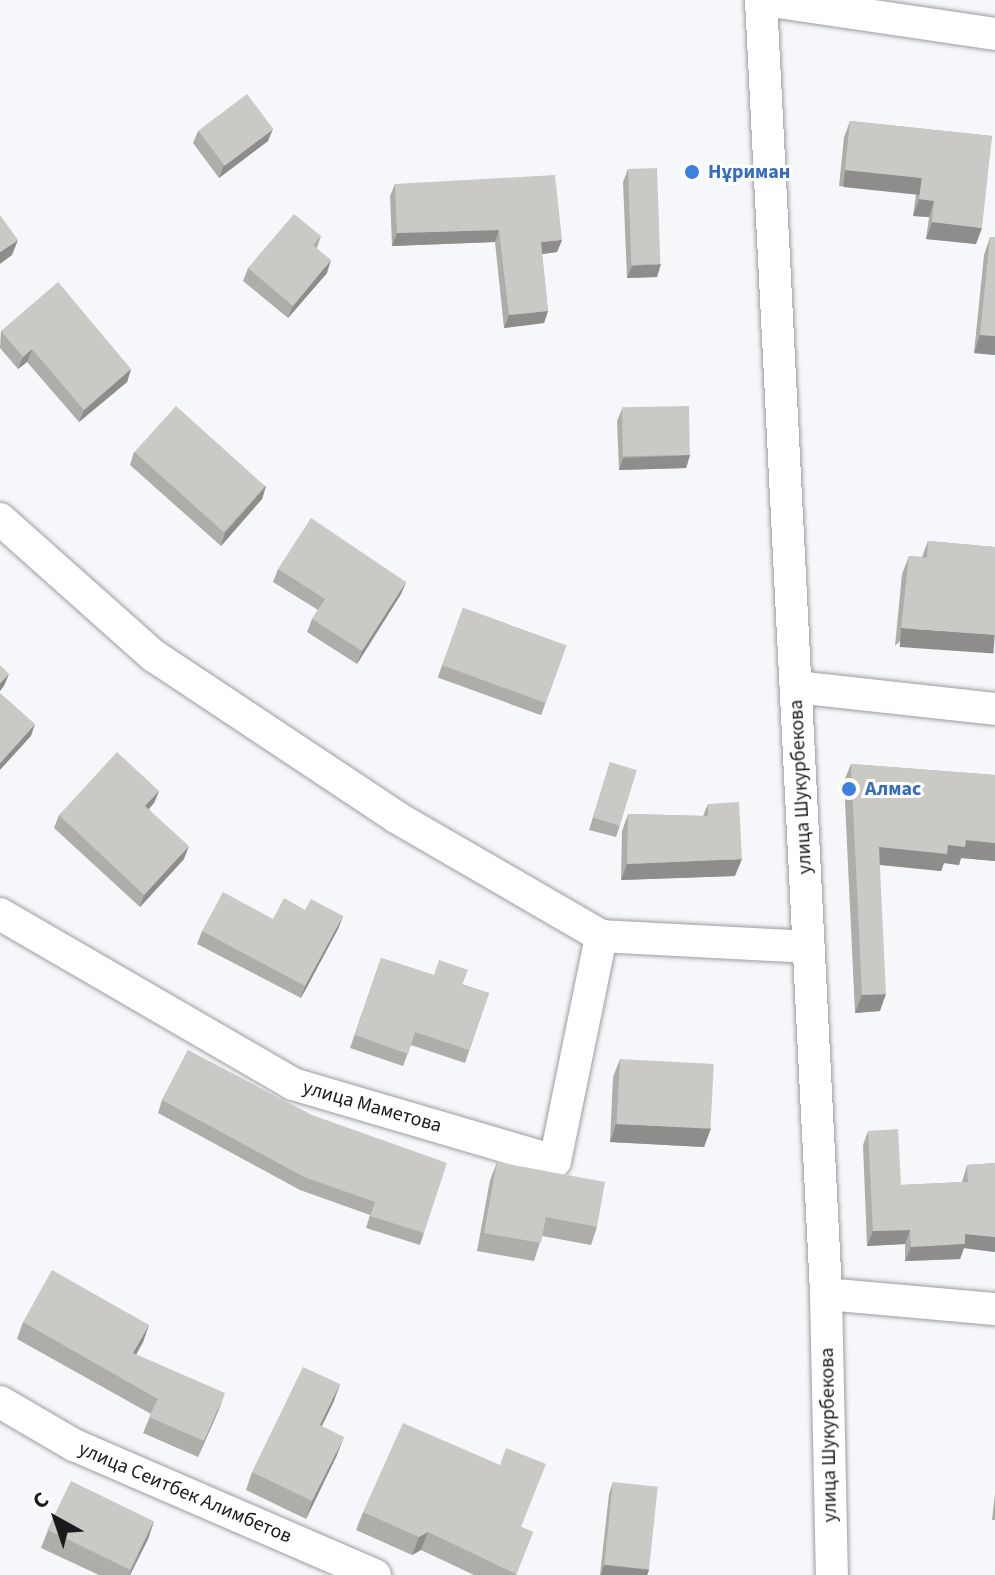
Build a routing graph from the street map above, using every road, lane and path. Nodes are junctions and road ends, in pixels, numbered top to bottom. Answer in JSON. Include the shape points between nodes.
{"nodes":[{"id":1,"x":763,"y":0,"type":"edge"},
{"id":2,"x":995,"y":34,"type":"edge"},
{"id":3,"x":0,"y":519,"type":"edge"},
{"id":4,"x":796,"y":687,"type":"junction"},
{"id":5,"x":995,"y":709,"type":"edge"},
{"id":6,"x":0,"y":914,"type":"edge"},
{"id":7,"x":601,"y":936,"type":"junction"},
{"id":8,"x":809,"y":947,"type":"junction"},
{"id":9,"x":826,"y":1294,"type":"junction"},
{"id":10,"x":995,"y":1309,"type":"edge"},
{"id":11,"x":0,"y":1402,"type":"edge"},
{"id":12,"x":375,"y":1575,"type":"edge"},
{"id":13,"x":832,"y":1575,"type":"edge"}],
"edges":[{"from":1,"to":2,"type":"street"},
{"from":1,"to":4,"type":"street","name":"улица Шукурбекова"},
{"from":3,"to":7,"type":"street","via":[[154,656],[396,817]]},
{"from":4,"to":5,"type":"street"},
{"from":4,"to":8,"type":"street","name":"улица Шукурбекова"},
{"from":6,"to":7,"type":"street","name":"улица Маметова","via":[[293,1084],[555,1161]]},
{"from":7,"to":8,"type":"street"},
{"from":8,"to":9,"type":"street","name":"улица Шукурбекова"},
{"from":9,"to":10,"type":"street"},
{"from":9,"to":13,"type":"street","name":"улица Шукурбекова"},
{"from":11,"to":12,"type":"street","name":"улица Сеитбек Алимбетов","via":[[74,1445]]}]}
